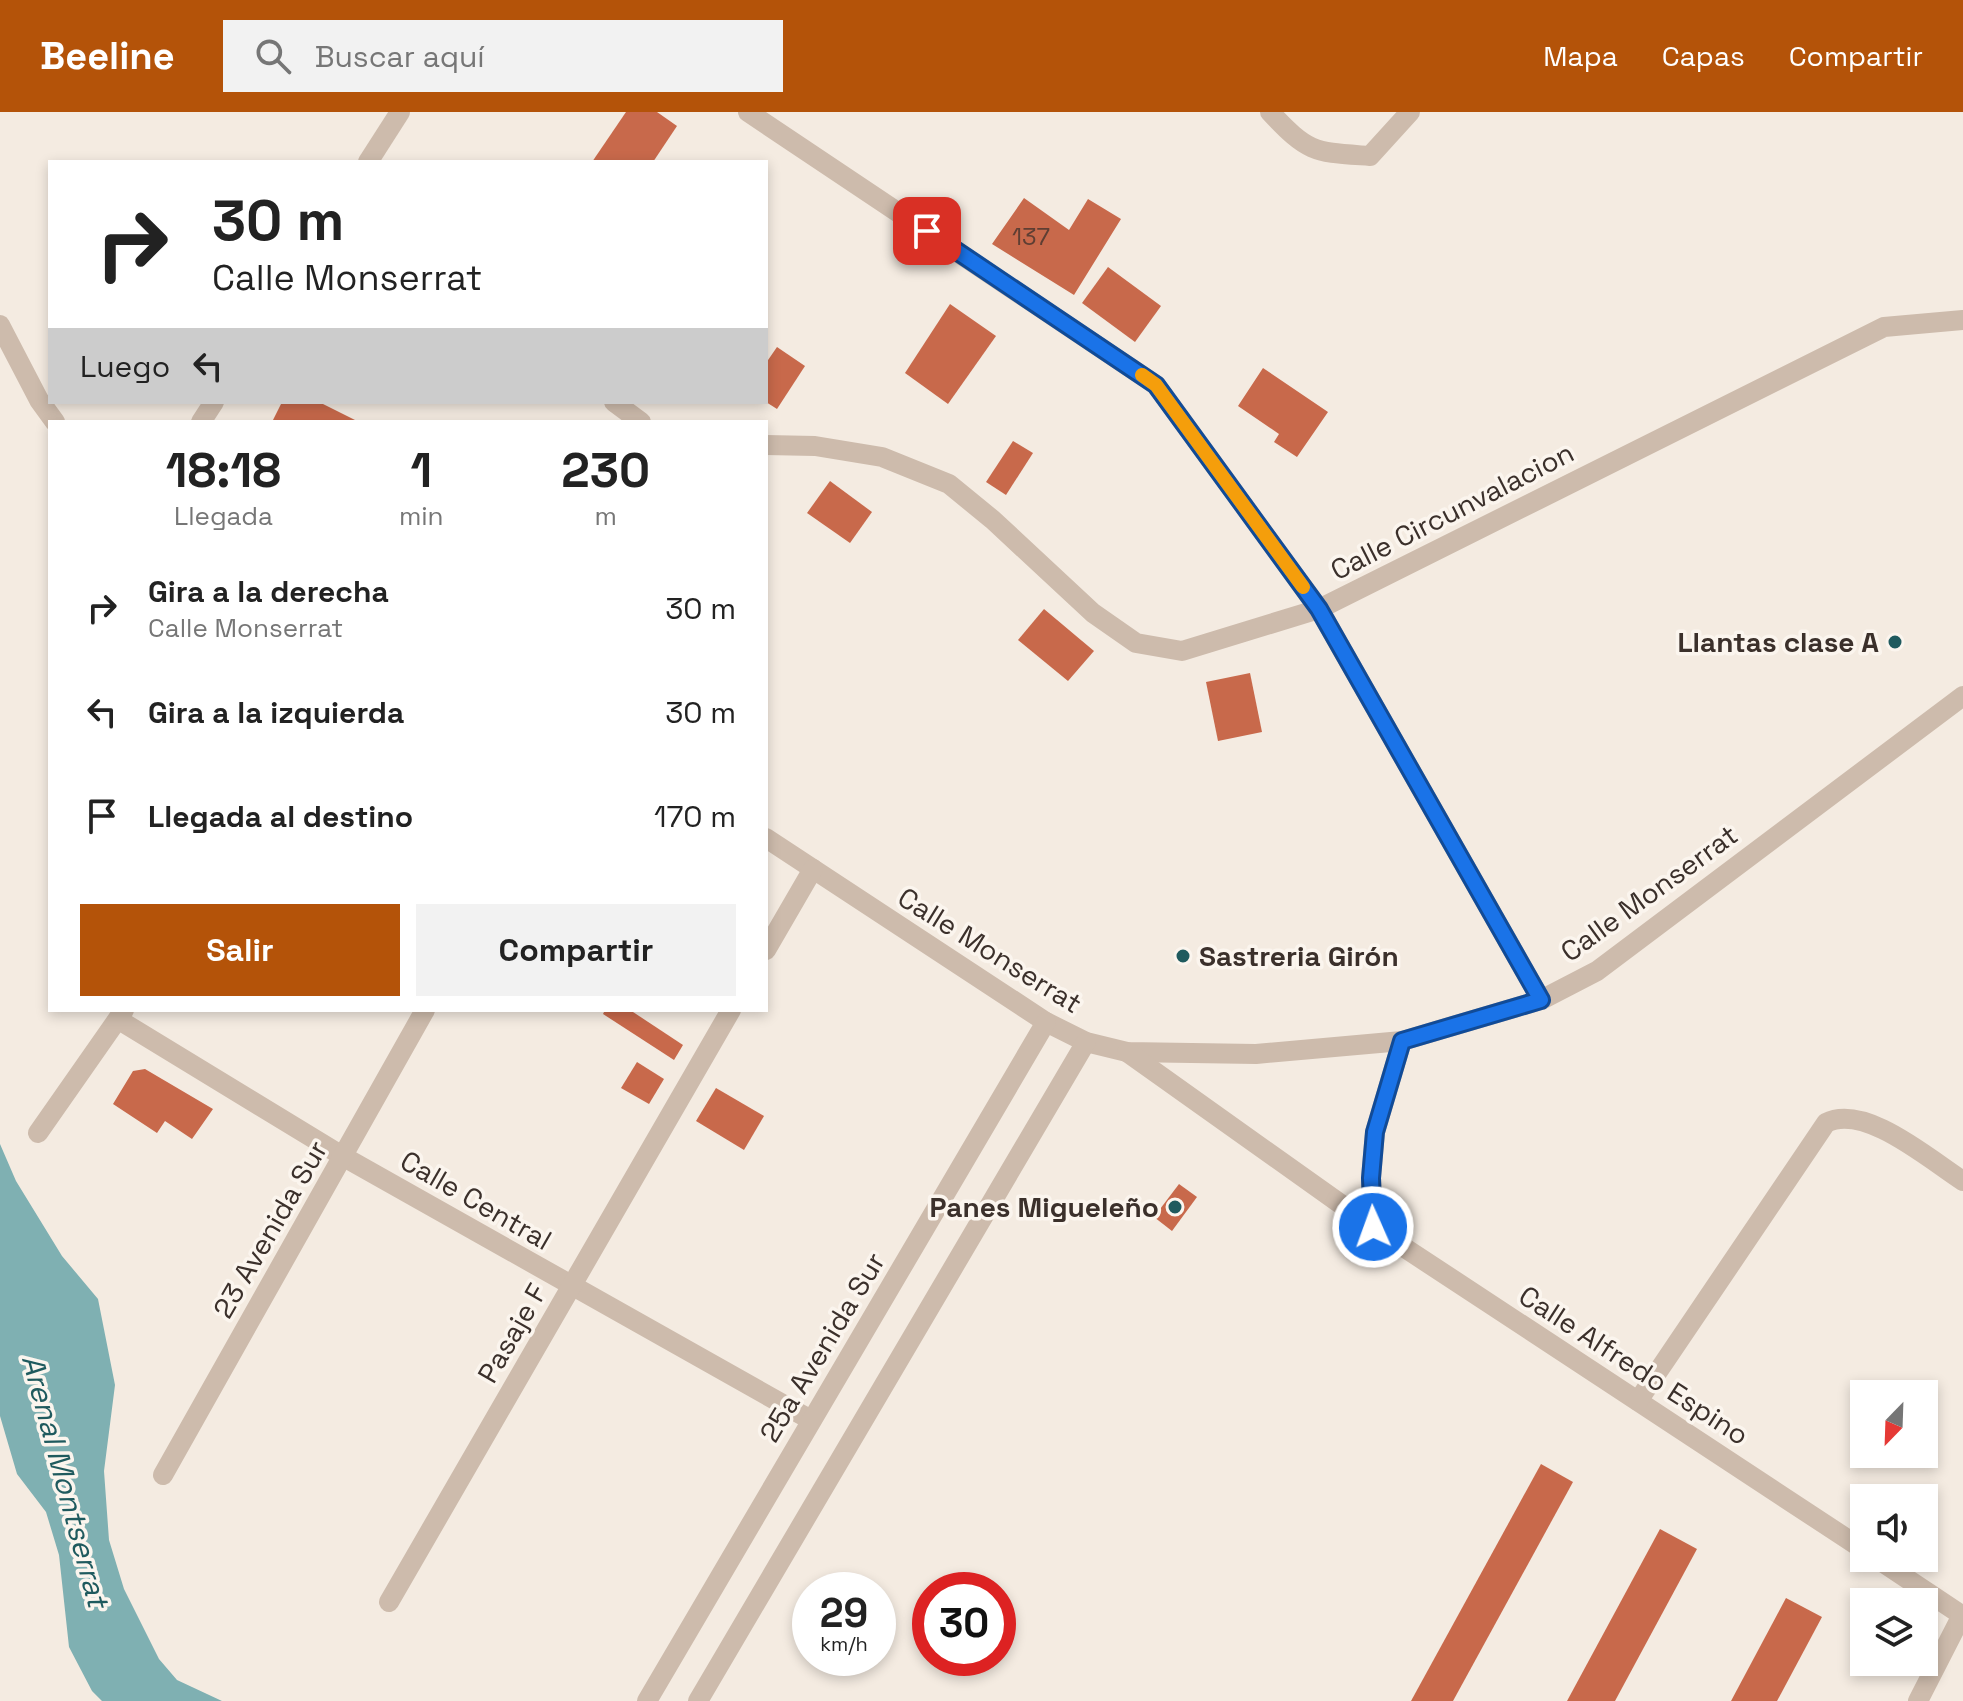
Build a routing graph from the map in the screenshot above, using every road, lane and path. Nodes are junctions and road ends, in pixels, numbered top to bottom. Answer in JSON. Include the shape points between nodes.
{"nodes":[{"id":1,"x":400,"y":112,"type":"edge"},
{"id":2,"x":748,"y":112,"type":"edge"},
{"id":3,"x":1270,"y":112,"type":"edge"},
{"id":4,"x":1410,"y":112,"type":"edge"},
{"id":5,"x":369,"y":160,"type":"edge"},
{"id":6,"x":1963,"y":320,"type":"edge"},
{"id":7,"x":0,"y":325,"type":"edge"},
{"id":8,"x":617,"y":404,"type":"edge"},
{"id":9,"x":54,"y":420,"type":"edge"},
{"id":10,"x":638,"y":420,"type":"edge"},
{"id":11,"x":768,"y":445,"type":"edge"},
{"id":12,"x":1319,"y":609,"type":"junction"},
{"id":13,"x":1963,"y":696,"type":"edge"},
{"id":14,"x":768,"y":839,"type":"edge"},
{"id":15,"x":813,"y":869,"type":"junction"},
{"id":16,"x":768,"y":947,"type":"edge"},
{"id":17,"x":1541,"y":1000,"type":"junction"},
{"id":18,"x":424,"y":1012,"type":"edge"},
{"id":19,"x":730,"y":1012,"type":"edge"},
{"id":20,"x":122,"y":1015,"type":"edge"},
{"id":21,"x":1046,"y":1022,"type":"junction"},
{"id":22,"x":1402,"y":1041,"type":"junction"},
{"id":23,"x":1086,"y":1042,"type":"junction"},
{"id":24,"x":1127,"y":1052,"type":"junction"},
{"id":25,"x":38,"y":1133,"type":"dead end"},
{"id":26,"x":344,"y":1157,"type":"junction"},
{"id":27,"x":1963,"y":1181,"type":"edge"},
{"id":28,"x":1373,"y":1227,"type":"junction"},
{"id":29,"x":571,"y":1286,"type":"junction"},
{"id":30,"x":1638,"y":1401,"type":"junction"},
{"id":31,"x":811,"y":1420,"type":"junction"},
{"id":32,"x":163,"y":1475,"type":"dead end"},
{"id":33,"x":1850,"y":1541,"type":"edge"},
{"id":34,"x":1897,"y":1572,"type":"edge"},
{"id":35,"x":389,"y":1602,"type":"dead end"},
{"id":36,"x":1962,"y":1615,"type":"edge"},
{"id":37,"x":647,"y":1701,"type":"edge"},
{"id":38,"x":698,"y":1701,"type":"edge"},
{"id":39,"x":1918,"y":1701,"type":"edge"}],
"edges":[{"from":1,"to":5,"type":"street"},
{"from":2,"to":12,"type":"street","via":[[1156,385]]},
{"from":3,"to":4,"type":"street","via":[[1318,152],[1370,156]]},
{"from":6,"to":12,"type":"street","name":"Calle Circunvalacion","via":[[1884,327]]},
{"from":7,"to":9,"type":"street"},
{"from":8,"to":10,"type":"street"},
{"from":11,"to":12,"type":"street","name":"Calle Circunvalacion","via":[[882,457],[949,484],[1093,613],[1136,643],[1182,651]]},
{"from":12,"to":17,"type":"street"},
{"from":13,"to":17,"type":"street","name":"Calle Monserrat","via":[[1597,971]]},
{"from":14,"to":15,"type":"street","name":"Calle Monserrat"},
{"from":15,"to":16,"type":"street"},
{"from":15,"to":21,"type":"street","name":"Calle Monserrat"},
{"from":17,"to":22,"type":"street","name":"Calle Monserrat"},
{"from":18,"to":26,"type":"street","name":"23 Avenida Sur"},
{"from":19,"to":29,"type":"street","name":"Pasaje F"},
{"from":20,"to":25,"type":"street"},
{"from":20,"to":26,"type":"street","name":"Calle Central"},
{"from":21,"to":23,"type":"street","name":"Calle Monserrat"},
{"from":21,"to":31,"type":"street","name":"25a Avenida Sur"},
{"from":22,"to":24,"type":"street","name":"Calle Monserrat","via":[[1256,1054]]},
{"from":22,"to":28,"type":"street","via":[[1375,1132]]},
{"from":23,"to":24,"type":"street","name":"Calle Monserrat"},
{"from":23,"to":38,"type":"street"},
{"from":24,"to":28,"type":"street","name":"Calle Alfredo Espino"},
{"from":26,"to":29,"type":"street","name":"Calle Central"},
{"from":26,"to":32,"type":"street","name":"23 Avenida Sur"},
{"from":27,"to":30,"type":"street","via":[[1874,1124],[1847,1118],[1826,1123]]},
{"from":28,"to":30,"type":"street","name":"Calle Alfredo Espino"},
{"from":29,"to":31,"type":"street","name":"Calle Central"},
{"from":29,"to":35,"type":"street","name":"Pasaje F"},
{"from":30,"to":33,"type":"street","name":"Calle Alfredo Espino"},
{"from":31,"to":37,"type":"street","name":"25a Avenida Sur"},
{"from":34,"to":36,"type":"street"},
{"from":36,"to":39,"type":"street"}]}
